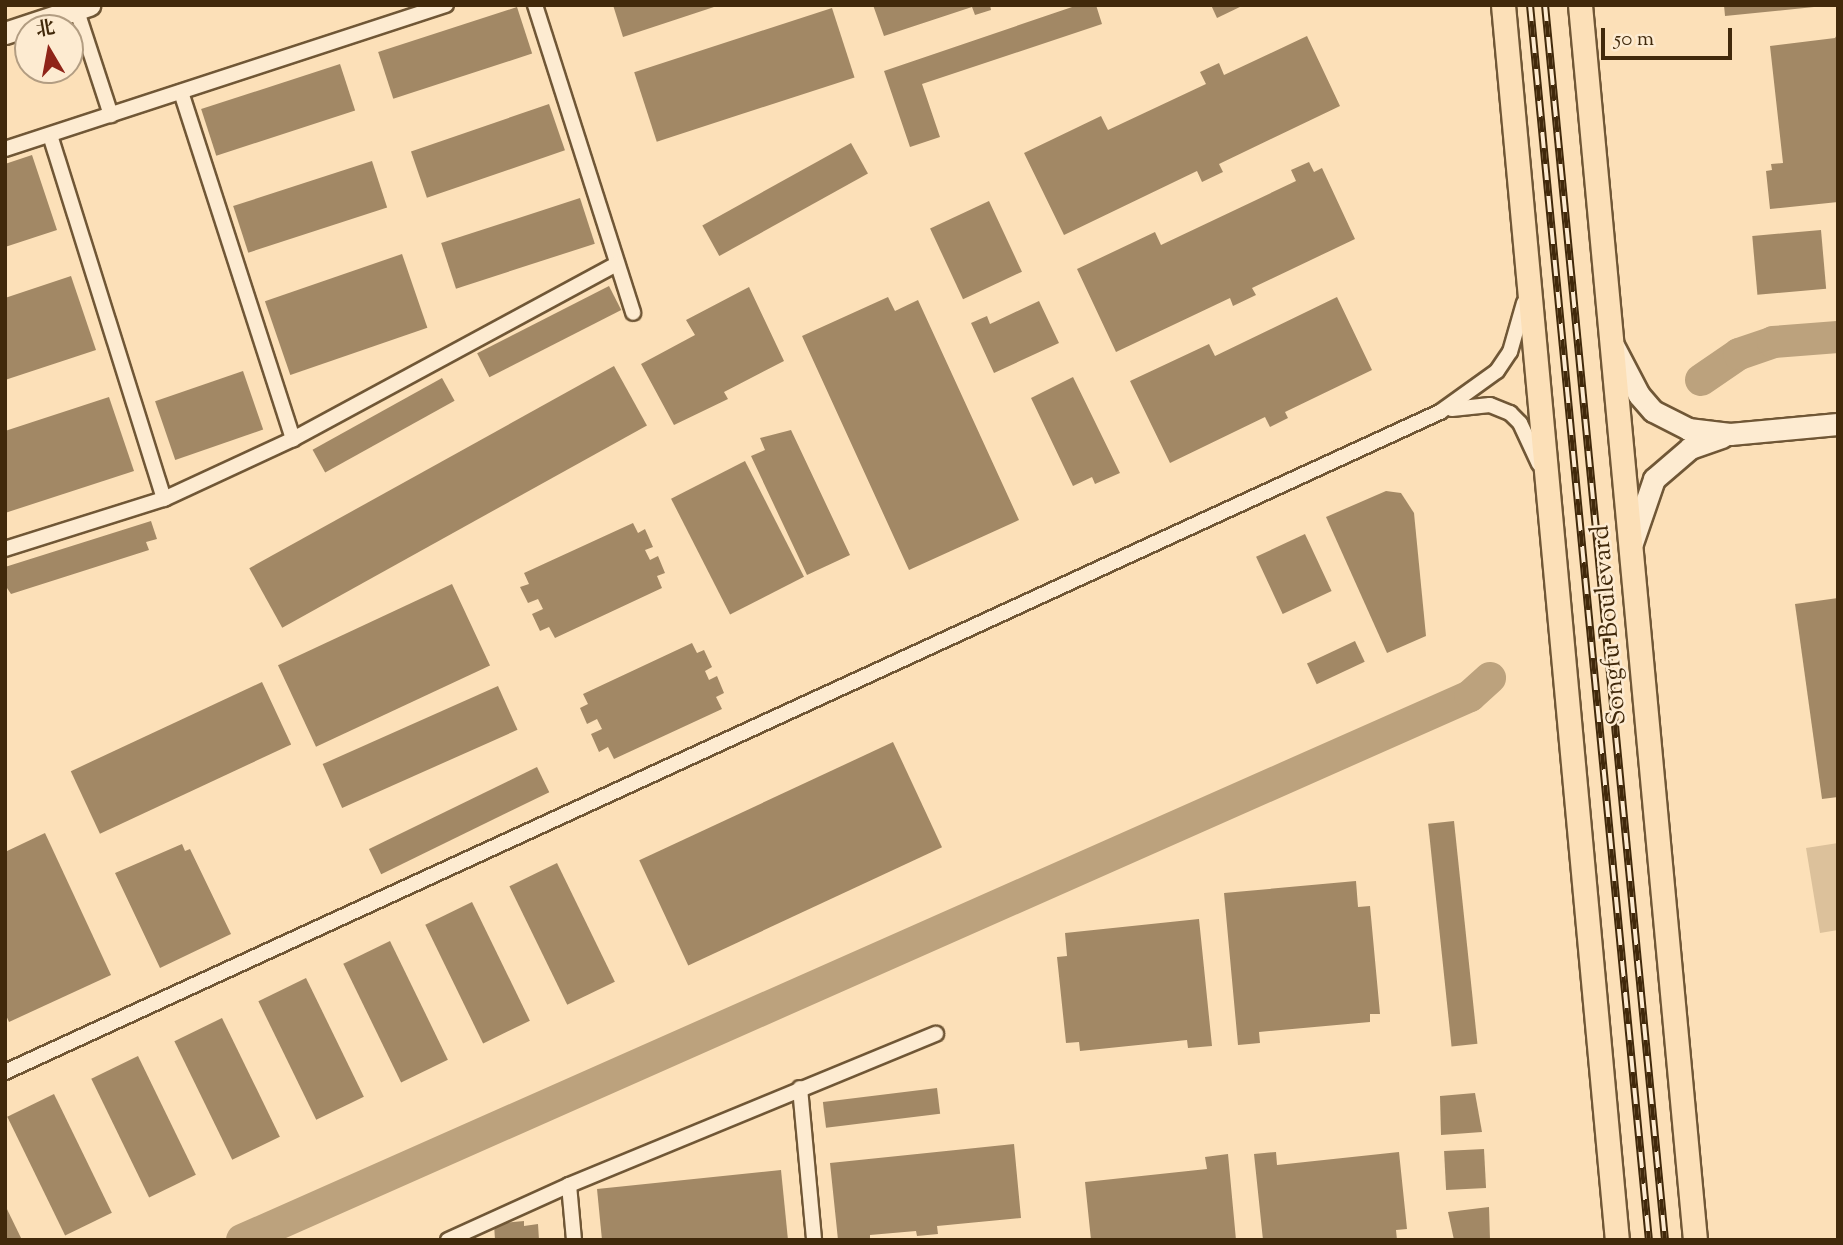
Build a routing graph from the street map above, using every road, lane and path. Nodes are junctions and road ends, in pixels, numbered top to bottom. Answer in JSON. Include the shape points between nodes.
{"nodes":[{"id":1,"x":446,"y":5,"type":"edge"},
{"id":2,"x":535,"y":5,"type":"edge"},
{"id":3,"x":1503,"y":5,"type":"edge"},
{"id":4,"x":1580,"y":5,"type":"edge"},
{"id":5,"x":80,"y":7,"type":"edge"},
{"id":6,"x":5,"y":33,"type":"edge"},
{"id":7,"x":181,"y":92,"type":"junction"},
{"id":8,"x":111,"y":115,"type":"junction"},
{"id":9,"x":50,"y":135,"type":"junction"},
{"id":10,"x":5,"y":149,"type":"edge"},
{"id":11,"x":616,"y":264,"type":"junction"},
{"id":12,"x":1528,"y":286,"type":"junction"},
{"id":13,"x":634,"y":313,"type":"dead end"},
{"id":14,"x":1614,"y":347,"type":"junction"},
{"id":15,"x":1440,"y":412,"type":"junction"},
{"id":16,"x":1838,"y":424,"type":"edge"},
{"id":17,"x":1730,"y":434,"type":"junction"},
{"id":18,"x":293,"y":439,"type":"junction"},
{"id":19,"x":1547,"y":482,"type":"junction"},
{"id":20,"x":164,"y":499,"type":"junction"},
{"id":21,"x":1631,"y":547,"type":"junction"},
{"id":22,"x":5,"y":549,"type":"edge"},
{"id":23,"x":936,"y":1034,"type":"dead end"},
{"id":24,"x":5,"y":1072,"type":"edge"},
{"id":25,"x":800,"y":1088,"type":"junction"},
{"id":26,"x":569,"y":1185,"type":"junction"},
{"id":27,"x":449,"y":1240,"type":"edge"},
{"id":28,"x":574,"y":1240,"type":"edge"},
{"id":29,"x":814,"y":1240,"type":"edge"},
{"id":30,"x":1617,"y":1240,"type":"edge"},
{"id":31,"x":1695,"y":1240,"type":"edge"}],
"edges":[{"from":1,"to":7,"type":"street"},
{"from":2,"to":11,"type":"street"},
{"from":3,"to":12,"type":"main road","name":"Songfu Boulevard"},
{"from":4,"to":14,"type":"main road","name":"Songfu Boulevard"},
{"from":5,"to":6,"type":"street"},
{"from":5,"to":8,"type":"street"},
{"from":7,"to":8,"type":"street"},
{"from":7,"to":18,"type":"street"},
{"from":8,"to":9,"type":"street"},
{"from":9,"to":10,"type":"street"},
{"from":9,"to":20,"type":"street"},
{"from":11,"to":13,"type":"street"},
{"from":11,"to":18,"type":"street"},
{"from":12,"to":15,"type":"street","via":[[1519,328],[1497,371]]},
{"from":12,"to":19,"type":"main road","name":"Songfu Boulevard"},
{"from":14,"to":17,"type":"street","via":[[1639,395],[1653,411],[1688,429]]},
{"from":14,"to":21,"type":"main road","name":"Songfu Boulevard"},
{"from":15,"to":19,"type":"street","via":[[1477,405],[1510,413],[1528,437]]},
{"from":15,"to":24,"type":"street"},
{"from":16,"to":17,"type":"street"},
{"from":17,"to":21,"type":"street","via":[[1690,448],[1654,479]]},
{"from":18,"to":20,"type":"street"},
{"from":19,"to":30,"type":"main road","name":"Songfu Boulevard"},
{"from":20,"to":22,"type":"street"},
{"from":21,"to":31,"type":"main road","name":"Songfu Boulevard"},
{"from":23,"to":25,"type":"street"},
{"from":25,"to":26,"type":"street"},
{"from":25,"to":29,"type":"street"},
{"from":26,"to":27,"type":"street"},
{"from":26,"to":28,"type":"street"}]}
